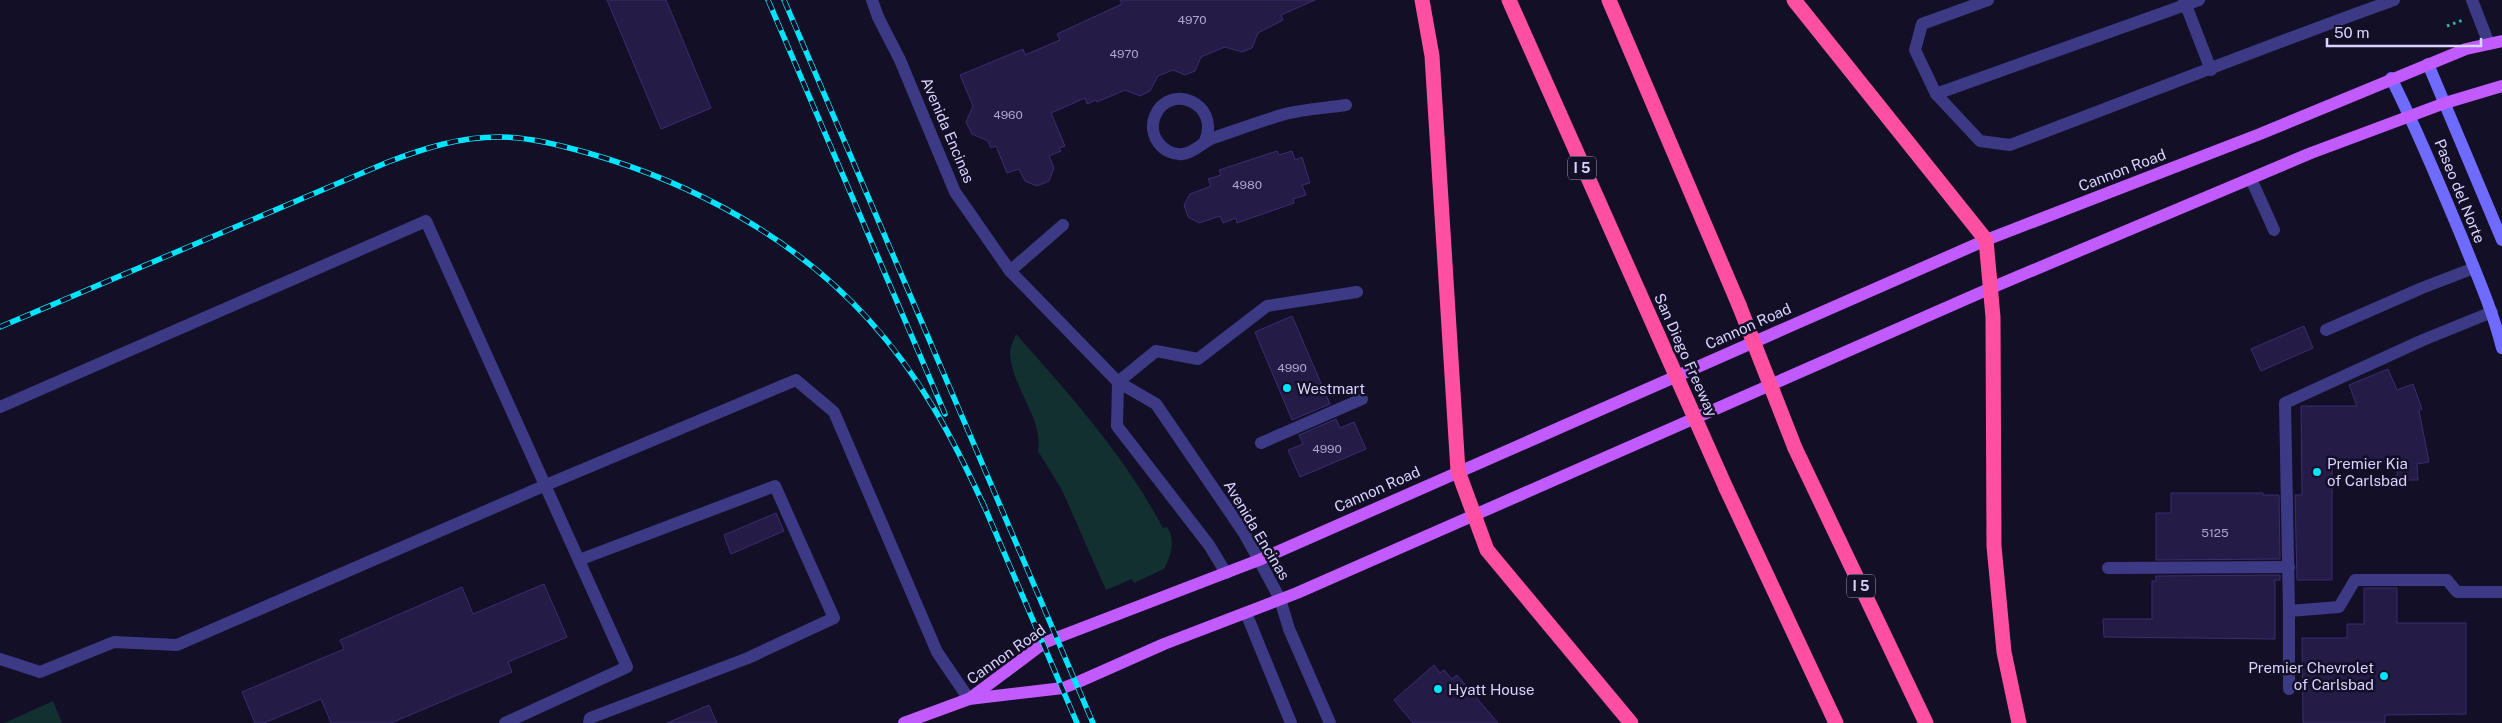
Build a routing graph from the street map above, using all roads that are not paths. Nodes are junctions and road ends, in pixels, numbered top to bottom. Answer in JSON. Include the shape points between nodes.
{"nodes":[{"id":1,"x":872,"y":0,"type":"edge"},
{"id":2,"x":1422,"y":0,"type":"edge"},
{"id":3,"x":1509,"y":0,"type":"edge"},
{"id":4,"x":1609,"y":0,"type":"edge"},
{"id":5,"x":1794,"y":0,"type":"edge"},
{"id":6,"x":1988,"y":0,"type":"edge"},
{"id":7,"x":2199,"y":0,"type":"edge"},
{"id":8,"x":2394,"y":0,"type":"edge"},
{"id":9,"x":2472,"y":0,"type":"edge"},
{"id":10,"x":2184,"y":3,"type":"edge"},
{"id":11,"x":2502,"y":41,"type":"edge"},
{"id":12,"x":2489,"y":44,"type":"junction"},
{"id":13,"x":2428,"y":64,"type":"junction"},
{"id":14,"x":2211,"y":70,"type":"junction"},
{"id":15,"x":2391,"y":78,"type":"junction"},
{"id":16,"x":2502,"y":86,"type":"edge"},
{"id":17,"x":1936,"y":94,"type":"junction"},
{"id":18,"x":2445,"y":103,"type":"junction"},
{"id":19,"x":1346,"y":105,"type":"dead end"},
{"id":20,"x":2410,"y":116,"type":"junction"},
{"id":21,"x":1205,"y":141,"type":"junction"},
{"id":22,"x":2251,"y":179,"type":"junction"},
{"id":23,"x":1063,"y":225,"type":"dead end"},
{"id":24,"x":2274,"y":230,"type":"dead end"},
{"id":25,"x":1986,"y":240,"type":"junction"},
{"id":26,"x":2502,"y":240,"type":"edge"},
{"id":27,"x":2474,"y":268,"type":"junction"},
{"id":28,"x":1010,"y":271,"type":"junction"},
{"id":29,"x":1991,"y":288,"type":"junction"},
{"id":30,"x":1356,"y":292,"type":"dead end"},
{"id":31,"x":2492,"y":312,"type":"junction"},
{"id":32,"x":2326,"y":330,"type":"dead end"},
{"id":33,"x":2502,"y":348,"type":"edge"},
{"id":34,"x":1118,"y":382,"type":"junction"},
{"id":35,"x":1362,"y":399,"type":"dead end"},
{"id":36,"x":0,"y":407,"type":"edge"},
{"id":37,"x":1261,"y":443,"type":"dead end"},
{"id":38,"x":1458,"y":472,"type":"junction"},
{"id":39,"x":546,"y":485,"type":"junction"},
{"id":40,"x":1474,"y":515,"type":"junction"},
{"id":41,"x":579,"y":560,"type":"junction"},
{"id":42,"x":1260,"y":560,"type":"junction"},
{"id":43,"x":2289,"y":567,"type":"junction"},
{"id":44,"x":2108,"y":568,"type":"dead end"},
{"id":45,"x":1226,"y":573,"type":"junction"},
{"id":46,"x":2502,"y":592,"type":"edge"},
{"id":47,"x":1280,"y":599,"type":"junction"},
{"id":48,"x":2290,"y":611,"type":"junction"},
{"id":49,"x":1246,"y":613,"type":"junction"},
{"id":50,"x":0,"y":659,"type":"edge"},
{"id":51,"x":2289,"y":689,"type":"dead end"},
{"id":52,"x":969,"y":699,"type":"junction"},
{"id":53,"x":505,"y":723,"type":"edge"},
{"id":54,"x":588,"y":723,"type":"edge"},
{"id":55,"x":904,"y":723,"type":"edge"},
{"id":56,"x":1291,"y":723,"type":"edge"},
{"id":57,"x":1330,"y":723,"type":"edge"},
{"id":58,"x":1631,"y":723,"type":"edge"},
{"id":59,"x":1836,"y":723,"type":"edge"},
{"id":60,"x":1926,"y":723,"type":"edge"},
{"id":61,"x":2019,"y":723,"type":"edge"}],
"edges":[{"from":1,"to":28,"type":"street","name":"Avenida Encinas","via":[[955,192]]},
{"from":2,"to":38,"type":"highway","via":[[1432,56]]},
{"from":3,"to":59,"type":"highway","name":"San Diego Freeway","number":"I 5","bridge":true,"via":[[1726,488]]},
{"from":4,"to":60,"type":"highway","number":"I 5","bridge":true,"via":[[1796,448]]},
{"from":5,"to":25,"type":"highway"},
{"from":6,"to":17,"type":"street","via":[[1922,24],[1915,50]]},
{"from":7,"to":10,"type":"street"},
{"from":8,"to":14,"type":"street"},
{"from":9,"to":12,"type":"street"},
{"from":10,"to":14,"type":"street"},
{"from":10,"to":17,"type":"street"},
{"from":11,"to":12,"type":"main road","name":"Cannon Road"},
{"from":12,"to":13,"type":"main road","name":"Cannon Road"},
{"from":13,"to":15,"type":"main road","name":"Cannon Road"},
{"from":13,"to":18,"type":"main road","name":"Paseo del Norte"},
{"from":14,"to":17,"type":"street","via":[[2010,145],[1980,141]]},
{"from":15,"to":20,"type":"main road","name":"Paseo del Norte"},
{"from":15,"to":25,"type":"main road","name":"Cannon Road","via":[[2260,134]]},
{"from":16,"to":18,"type":"main road","name":"Cannon Road"},
{"from":18,"to":20,"type":"main road","name":"Cannon Road"},
{"from":18,"to":26,"type":"main road","name":"Paseo del Norte"},
{"from":19,"to":21,"type":"street","via":[[1286,114]]},
{"from":20,"to":22,"type":"main road","name":"Cannon Road"},
{"from":20,"to":27,"type":"main road","name":"Paseo del Norte"},
{"from":21,"to":21,"type":"street","via":[[1208,122],[1200,106],[1192,101],[1174,99],[1159,109],[1154,117],[1154,135],[1158,143],[1173,153],[1191,152]]},
{"from":22,"to":24,"type":"street"},
{"from":22,"to":29,"type":"main road","name":"Cannon Road"},
{"from":23,"to":28,"type":"street"},
{"from":25,"to":29,"type":"highway"},
{"from":25,"to":38,"type":"main road","name":"Cannon Road"},
{"from":27,"to":31,"type":"main road","name":"Paseo del Norte"},
{"from":27,"to":32,"type":"street"},
{"from":28,"to":34,"type":"street","name":"Avenida Encinas"},
{"from":29,"to":40,"type":"main road","name":"Cannon Road"},
{"from":29,"to":61,"type":"highway","via":[[1994,546],[2004,652]]},
{"from":30,"to":34,"type":"street","via":[[1267,306],[1198,358],[1156,351]]},
{"from":31,"to":33,"type":"main road","name":"Paseo del Norte"},
{"from":31,"to":43,"type":"street","via":[[2284,403]]},
{"from":34,"to":42,"type":"street","name":"Avenida Encinas","via":[[1156,404]]},
{"from":34,"to":45,"type":"street","via":[[1117,426],[1209,545]]},
{"from":35,"to":37,"type":"street"},
{"from":36,"to":39,"type":"street","via":[[426,221]]},
{"from":38,"to":40,"type":"highway"},
{"from":38,"to":42,"type":"main road","name":"Cannon Road"},
{"from":39,"to":41,"type":"street"},
{"from":39,"to":50,"type":"street","via":[[177,644],[114,642],[40,672]]},
{"from":39,"to":52,"type":"street","via":[[796,380],[834,412],[937,652]]},
{"from":40,"to":47,"type":"main road","name":"Cannon Road"},
{"from":40,"to":58,"type":"highway","via":[[1487,550]]},
{"from":41,"to":53,"type":"street","via":[[627,668]]},
{"from":41,"to":54,"type":"street","via":[[775,486],[834,618],[748,658],[590,718]]},
{"from":42,"to":45,"type":"main road","name":"Cannon Road"},
{"from":42,"to":47,"type":"street","name":"Avenida Encinas"},
{"from":43,"to":44,"type":"street"},
{"from":43,"to":48,"type":"street"},
{"from":45,"to":52,"type":"main road","name":"Cannon Road","via":[[1044,643]]},
{"from":46,"to":48,"type":"street","via":[[2457,592],[2447,580],[2355,580],[2339,607]]},
{"from":47,"to":49,"type":"main road","name":"Cannon Road"},
{"from":47,"to":57,"type":"street","name":"Avenida Encinas","via":[[1289,629]]},
{"from":48,"to":51,"type":"street"},
{"from":49,"to":52,"type":"main road","name":"Cannon Road","via":[[1063,688]]},
{"from":49,"to":56,"type":"street"},
{"from":52,"to":55,"type":"main road","name":"Cannon Road"}]}
